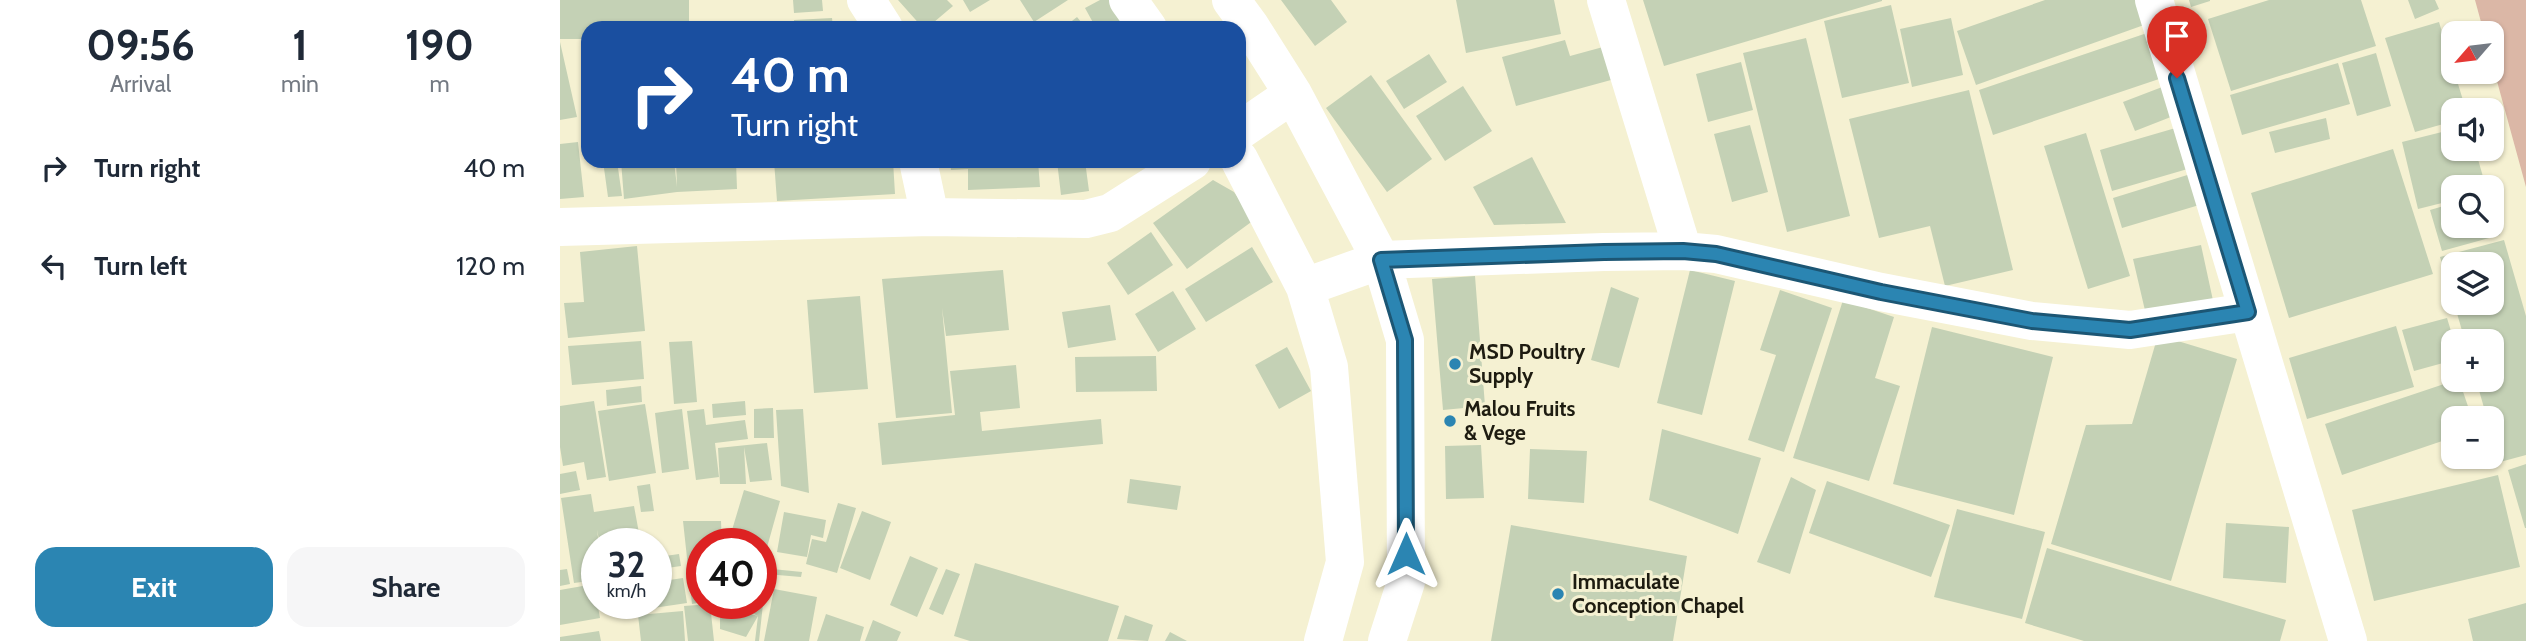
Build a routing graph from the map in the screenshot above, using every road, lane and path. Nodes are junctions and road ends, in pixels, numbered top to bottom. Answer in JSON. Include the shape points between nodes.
{"nodes":[{"id":1,"x":866,"y":0,"type":"edge"},
{"id":2,"x":1128,"y":0,"type":"edge"},
{"id":3,"x":1231,"y":0,"type":"edge"},
{"id":4,"x":1606,"y":0,"type":"edge"},
{"id":5,"x":2154,"y":0,"type":"edge"},
{"id":6,"x":880,"y":21,"type":"edge"},
{"id":7,"x":1143,"y":21,"type":"edge"},
{"id":8,"x":1293,"y":94,"type":"junction"},
{"id":9,"x":1246,"y":126,"type":"edge"},
{"id":10,"x":920,"y":168,"type":"edge"},
{"id":11,"x":1181,"y":168,"type":"edge"},
{"id":12,"x":1244,"y":168,"type":"edge"},
{"id":13,"x":930,"y":217,"type":"junction"},
{"id":14,"x":560,"y":227,"type":"edge"},
{"id":15,"x":1683,"y":251,"type":"junction"},
{"id":16,"x":1381,"y":260,"type":"junction"},
{"id":17,"x":1305,"y":287,"type":"junction"},
{"id":18,"x":2248,"y":312,"type":"junction"},
{"id":19,"x":1323,"y":641,"type":"edge"},
{"id":20,"x":1387,"y":641,"type":"edge"},
{"id":21,"x":2347,"y":641,"type":"edge"}],
"edges":[{"from":1,"to":6,"type":"street"},
{"from":2,"to":7,"type":"street"},
{"from":3,"to":8,"type":"street"},
{"from":4,"to":15,"type":"street"},
{"from":5,"to":18,"type":"street"},
{"from":8,"to":9,"type":"street"},
{"from":8,"to":16,"type":"street"},
{"from":10,"to":13,"type":"street"},
{"from":11,"to":13,"type":"street","via":[[1099,217]]},
{"from":12,"to":17,"type":"street"},
{"from":13,"to":14,"type":"street"},
{"from":15,"to":16,"type":"street"},
{"from":15,"to":18,"type":"street","via":[[1716,254],[2032,321],[2130,330]]},
{"from":16,"to":17,"type":"street"},
{"from":16,"to":20,"type":"street","via":[[1405,340],[1406,582]]},
{"from":17,"to":19,"type":"street","via":[[1329,368],[1345,562]]},
{"from":18,"to":21,"type":"street"}]}
